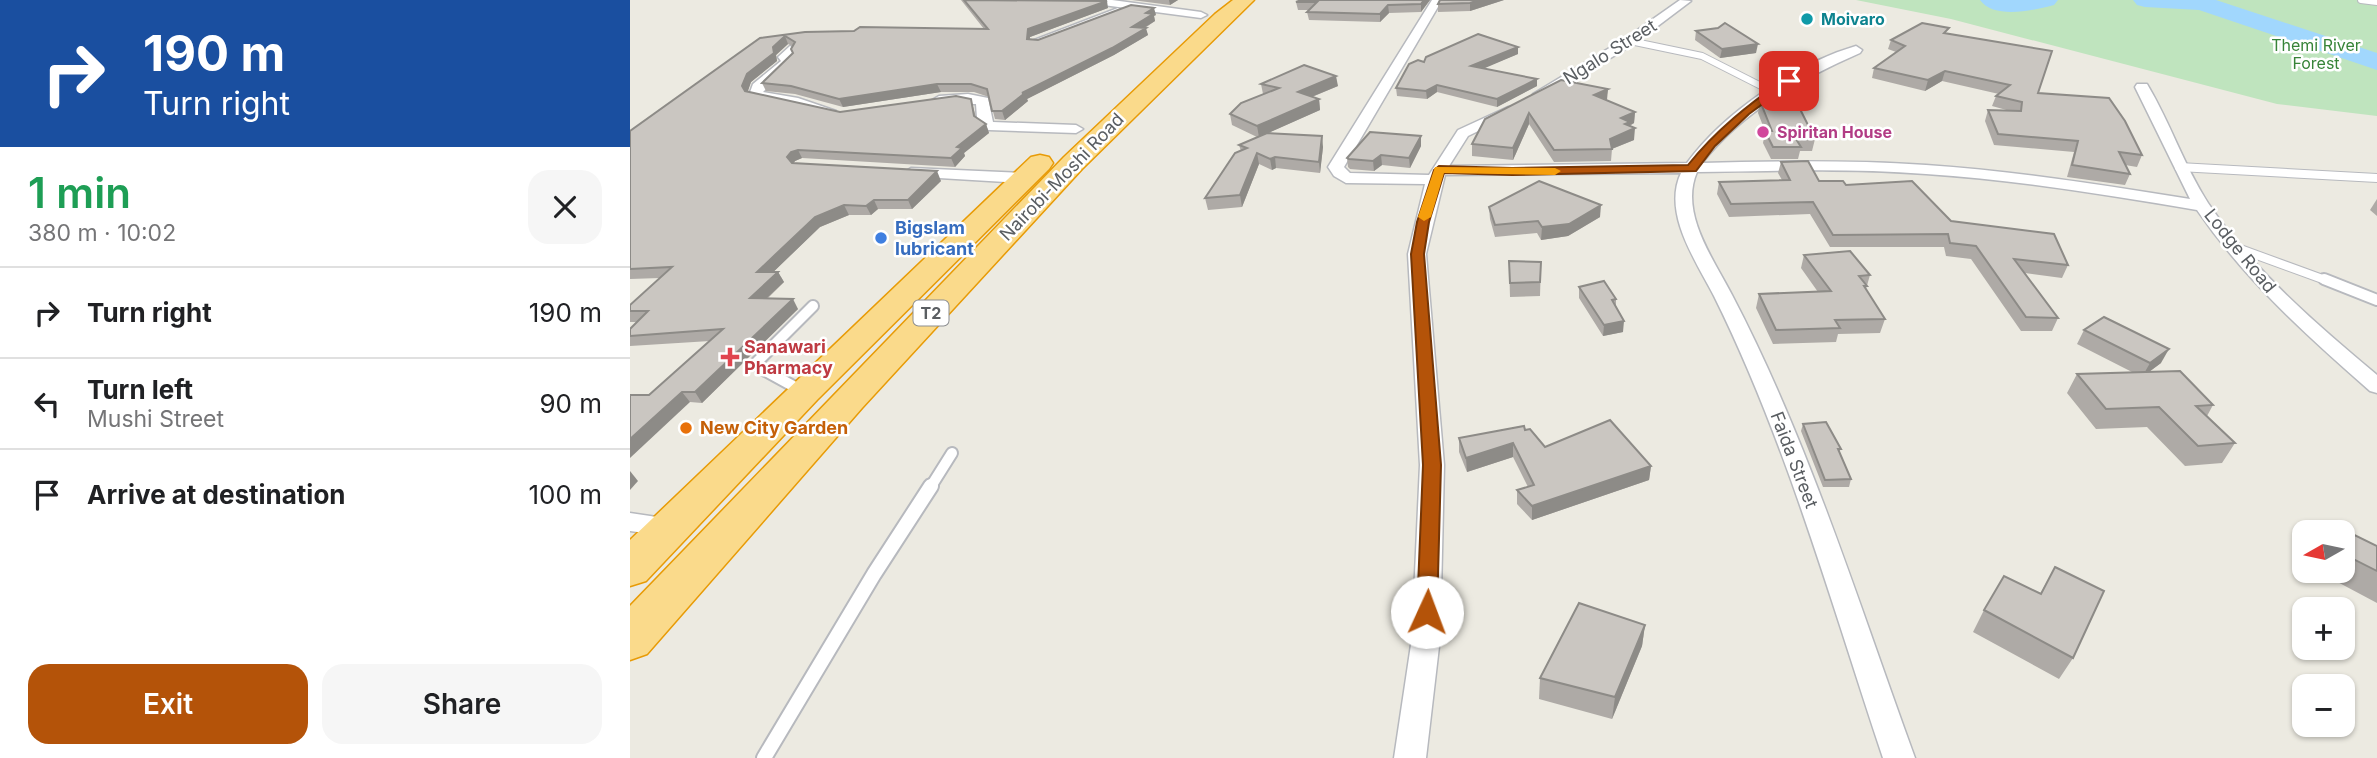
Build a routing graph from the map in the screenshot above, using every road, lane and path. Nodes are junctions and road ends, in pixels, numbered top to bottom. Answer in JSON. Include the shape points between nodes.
{"nodes":[{"id":1,"x":1088,"y":0,"type":"edge"},
{"id":2,"x":1245,"y":0,"type":"edge"},
{"id":3,"x":1437,"y":0,"type":"edge"},
{"id":4,"x":2361,"y":0,"type":"edge"},
{"id":5,"x":1681,"y":1,"type":"edge"},
{"id":6,"x":2377,"y":2,"type":"edge"},
{"id":7,"x":1130,"y":7,"type":"junction"},
{"id":8,"x":1210,"y":8,"type":"edge"},
{"id":9,"x":1630,"y":41,"type":"junction"},
{"id":10,"x":1035,"y":42,"type":"edge"},
{"id":11,"x":790,"y":50,"type":"edge"},
{"id":12,"x":1856,"y":50,"type":"dead end"},
{"id":13,"x":2143,"y":87,"type":"dead end"},
{"id":14,"x":1771,"y":91,"type":"junction"},
{"id":15,"x":931,"y":101,"type":"edge"},
{"id":16,"x":848,"y":114,"type":"edge"},
{"id":17,"x":1076,"y":129,"type":"junction"},
{"id":18,"x":2179,"y":167,"type":"junction"},
{"id":19,"x":1692,"y":169,"type":"junction"},
{"id":20,"x":896,"y":173,"type":"edge"},
{"id":21,"x":1437,"y":175,"type":"junction"},
{"id":22,"x":1024,"y":178,"type":"junction"},
{"id":23,"x":2377,"y":178,"type":"edge"},
{"id":24,"x":2202,"y":206,"type":"junction"},
{"id":25,"x":2232,"y":246,"type":"junction"},
{"id":26,"x":2377,"y":300,"type":"edge"},
{"id":27,"x":813,"y":306,"type":"dead end"},
{"id":28,"x":2377,"y":386,"type":"edge"},
{"id":29,"x":804,"y":391,"type":"junction"},
{"id":30,"x":951,"y":453,"type":"dead end"},
{"id":31,"x":630,"y":522,"type":"edge"},
{"id":32,"x":668,"y":527,"type":"junction"},
{"id":33,"x":630,"y":568,"type":"edge"},
{"id":34,"x":630,"y":639,"type":"edge"},
{"id":35,"x":764,"y":758,"type":"edge"},
{"id":36,"x":1410,"y":758,"type":"edge"},
{"id":37,"x":1899,"y":758,"type":"edge"}],
"edges":[{"from":1,"to":7,"type":"street"},
{"from":2,"to":34,"type":"highway","name":"Nairobi-Moshi Road","number":"T2","via":[[1073,163]]},
{"from":3,"to":21,"type":"street","via":[[1336,167],[1346,178]]},
{"from":4,"to":6,"type":"lane"},
{"from":5,"to":9,"type":"street","name":"Ngalo Street"},
{"from":7,"to":8,"type":"street"},
{"from":7,"to":10,"type":"street"},
{"from":8,"to":17,"type":"highway","name":"Nairobi-Moshi Road","number":"T2"},
{"from":9,"to":14,"type":"lane","via":[[1702,56]]},
{"from":9,"to":21,"type":"street","name":"Ngalo Street","via":[[1463,133]]},
{"from":11,"to":16,"type":"street","via":[[784,57],[786,64],[758,87],[757,95],[829,114]]},
{"from":12,"to":14,"type":"street"},
{"from":13,"to":18,"type":"street","name":"Lodge Road"},
{"from":14,"to":19,"type":"street","via":[[1711,144]]},
{"from":15,"to":17,"type":"street","via":[[983,101],[989,126]]},
{"from":17,"to":22,"type":"highway","name":"Nairobi-Moshi Road","number":"T2"},
{"from":18,"to":23,"type":"lane"},
{"from":18,"to":24,"type":"street","name":"Lodge Road"},
{"from":19,"to":21,"type":"street"},
{"from":19,"to":24,"type":"street","via":[[1936,170],[2045,181]]},
{"from":19,"to":37,"type":"street","name":"Faida Street","via":[[1684,184],[1685,213],[1775,410],[1846,598]]},
{"from":20,"to":22,"type":"street"},
{"from":21,"to":36,"type":"street","name":"Ngalo Street","via":[[1417,254],[1432,465],[1426,638]]},
{"from":22,"to":29,"type":"highway","name":"Nairobi-Moshi Road","number":"T2"},
{"from":24,"to":25,"type":"street","name":"Lodge Road"},
{"from":25,"to":26,"type":"lane"},
{"from":25,"to":28,"type":"street","name":"Lodge Road","via":[[2288,308]]},
{"from":27,"to":29,"type":"lane","via":[[756,363]]},
{"from":29,"to":32,"type":"highway","name":"Nairobi-Moshi Road","number":"T2"},
{"from":30,"to":35,"type":"lane"},
{"from":31,"to":32,"type":"street"},
{"from":32,"to":33,"type":"highway","name":"Nairobi-Moshi Road","number":"T2"}]}
